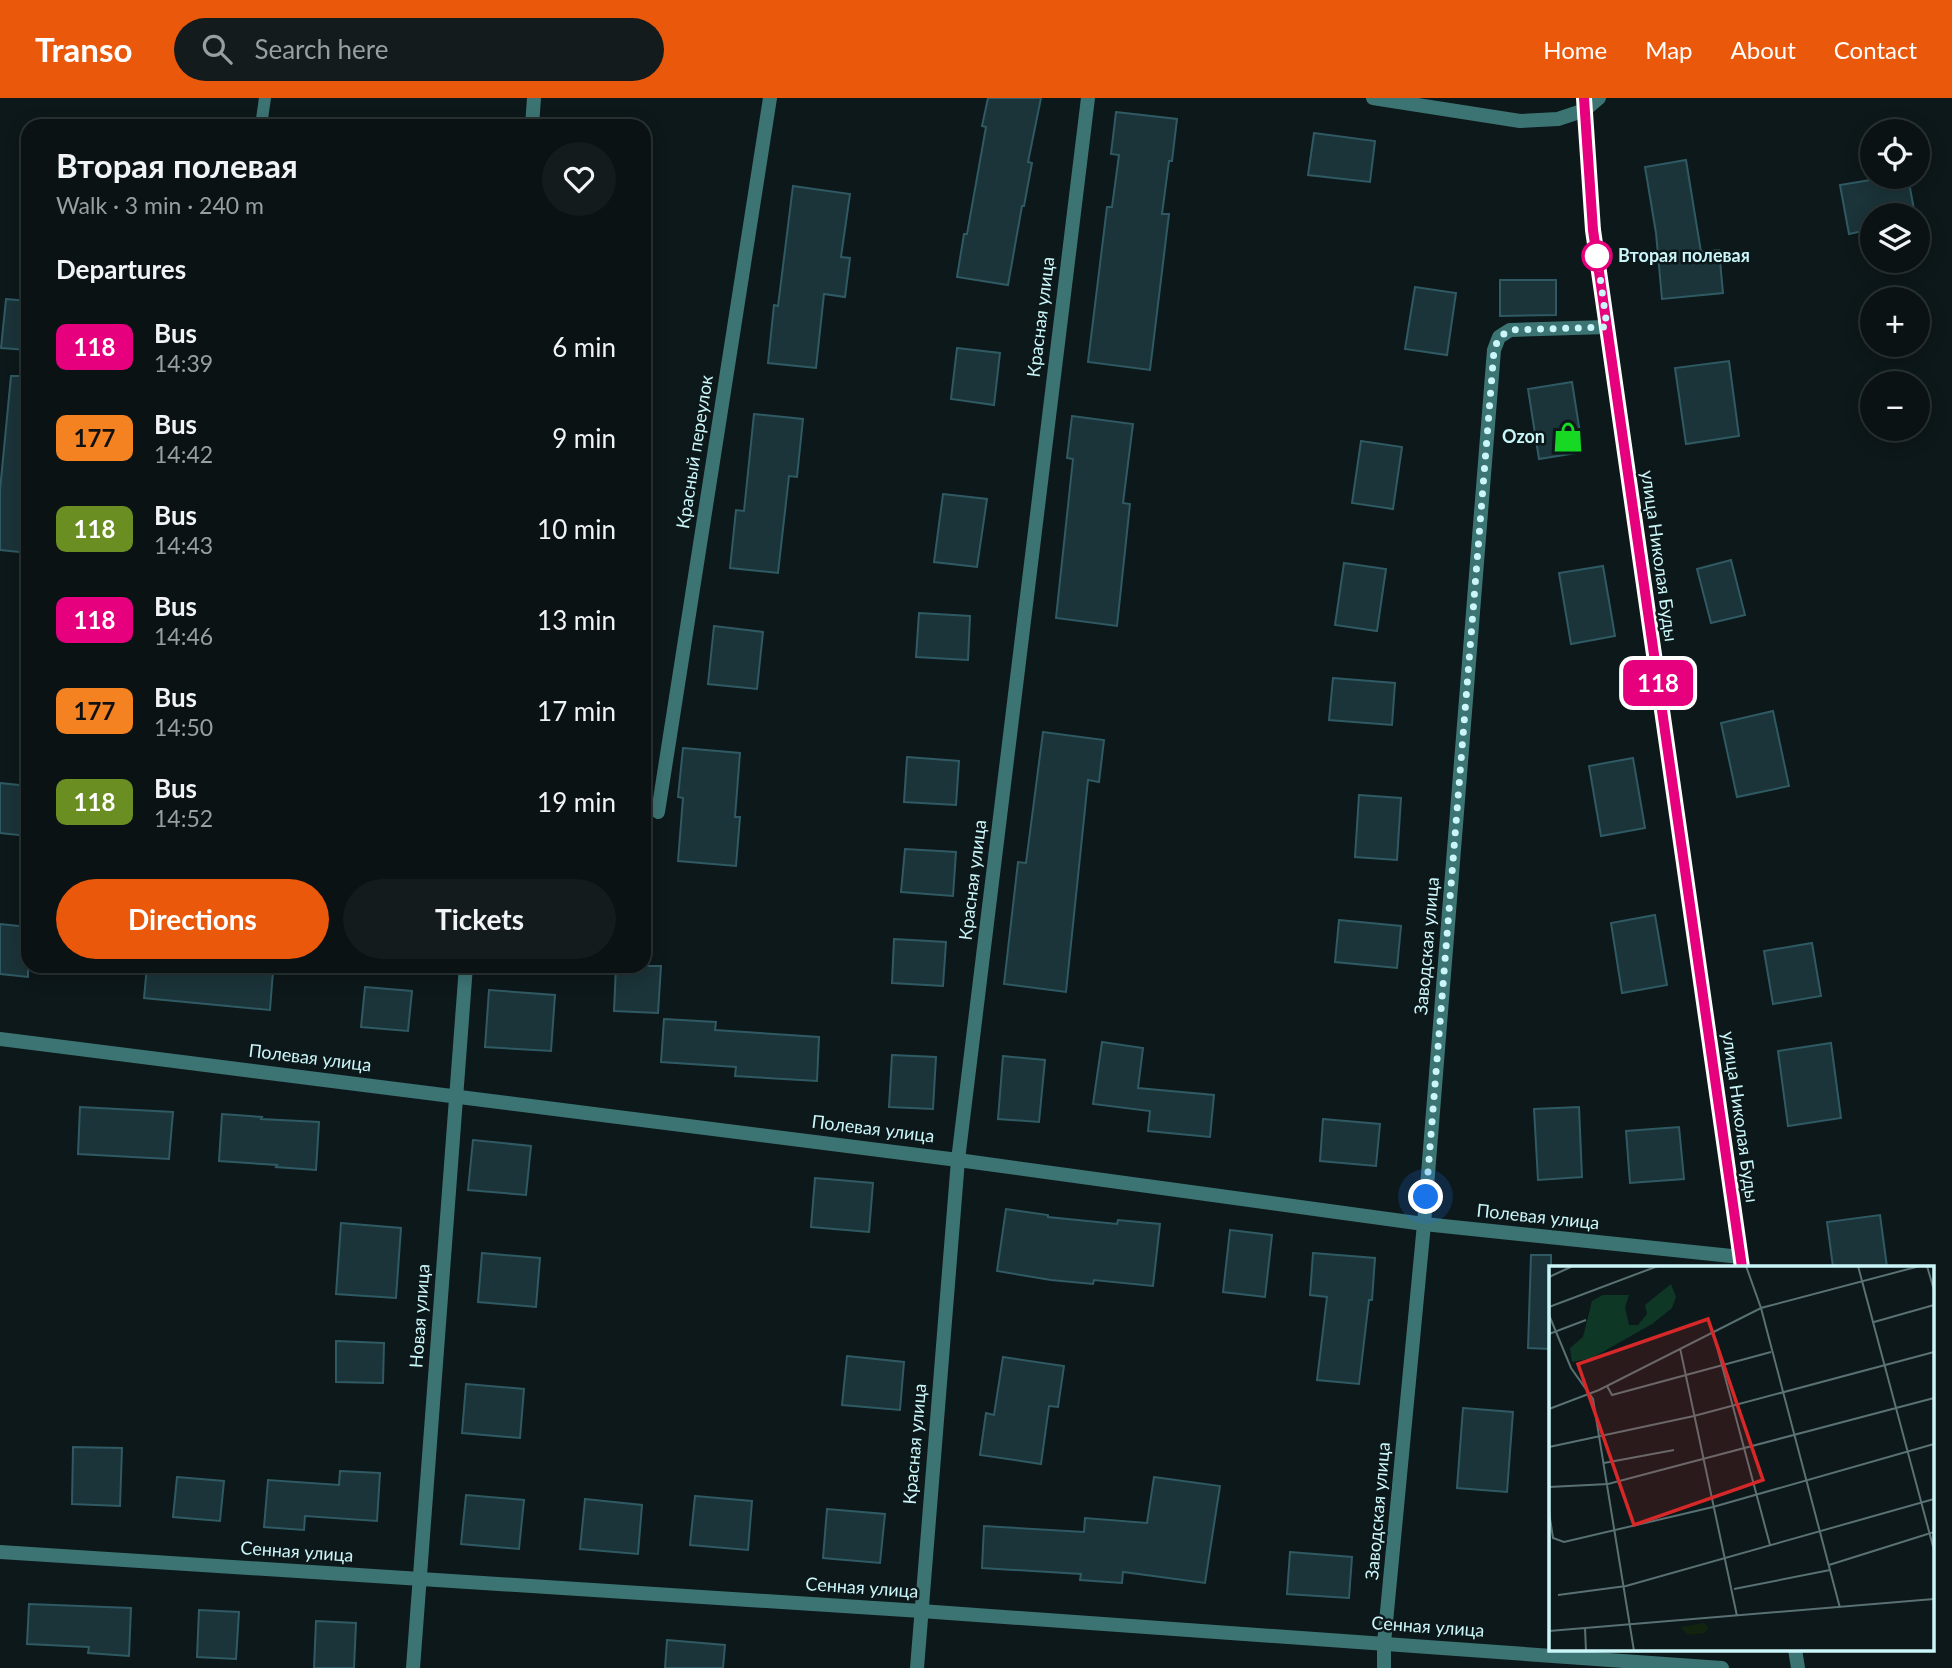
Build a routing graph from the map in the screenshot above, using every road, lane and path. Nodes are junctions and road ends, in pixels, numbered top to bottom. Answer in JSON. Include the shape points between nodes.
{"nodes":[{"id":1,"x":265,"y":98,"type":"edge"},
{"id":2,"x":534,"y":98,"type":"edge"},
{"id":3,"x":770,"y":98,"type":"edge"},
{"id":4,"x":1088,"y":98,"type":"edge"},
{"id":5,"x":1373,"y":98,"type":"edge"},
{"id":6,"x":1599,"y":98,"type":"edge"},
{"id":7,"x":1585,"y":104,"type":"edge"},
{"id":8,"x":262,"y":119,"type":"edge"},
{"id":9,"x":532,"y":119,"type":"edge"},
{"id":10,"x":1607,"y":327,"type":"junction"},
{"id":11,"x":658,"y":812,"type":"dead end"},
{"id":12,"x":465,"y":973,"type":"edge"},
{"id":13,"x":0,"y":1039,"type":"edge"},
{"id":14,"x":456,"y":1096,"type":"junction"},
{"id":15,"x":958,"y":1160,"type":"junction"},
{"id":16,"x":1424,"y":1224,"type":"junction"},
{"id":17,"x":1741,"y":1262,"type":"edge"},
{"id":18,"x":0,"y":1552,"type":"edge"},
{"id":19,"x":420,"y":1580,"type":"junction"},
{"id":20,"x":921,"y":1612,"type":"junction"},
{"id":21,"x":1384,"y":1643,"type":"junction"},
{"id":22,"x":1795,"y":1650,"type":"edge"},
{"id":23,"x":413,"y":1668,"type":"edge"},
{"id":24,"x":917,"y":1668,"type":"edge"},
{"id":25,"x":1384,"y":1668,"type":"edge"},
{"id":26,"x":1722,"y":1668,"type":"edge"},
{"id":27,"x":1798,"y":1668,"type":"edge"}],
"edges":[{"from":1,"to":8,"type":"lane"},
{"from":2,"to":9,"type":"street"},
{"from":3,"to":11,"type":"street","name":"Красный переулок"},
{"from":4,"to":15,"type":"street","name":"Красная улица"},
{"from":5,"to":7,"type":"street","via":[[1520,121],[1558,119]]},
{"from":6,"to":7,"type":"street"},
{"from":7,"to":10,"type":"street","name":"улица Николая Буды","via":[[1593,230]]},
{"from":10,"to":16,"type":"street","name":"Заводская улица","via":[[1510,330],[1499,337],[1494,350]]},
{"from":10,"to":17,"type":"street","name":"улица Николая Буды"},
{"from":12,"to":14,"type":"street","name":"Новая улица"},
{"from":13,"to":14,"type":"street","name":"Полевая улица"},
{"from":14,"to":15,"type":"street","name":"Полевая улица"},
{"from":14,"to":19,"type":"street","name":"Новая улица"},
{"from":15,"to":16,"type":"street","name":"Полевая улица"},
{"from":15,"to":20,"type":"street","name":"Красная улица"},
{"from":16,"to":17,"type":"street","name":"Полевая улица"},
{"from":16,"to":21,"type":"street","name":"Заводская улица"},
{"from":18,"to":19,"type":"street","name":"Сенная улица"},
{"from":19,"to":20,"type":"street","name":"Сенная улица"},
{"from":19,"to":23,"type":"street","name":"Новая улица"},
{"from":20,"to":21,"type":"street","name":"Сенная улица"},
{"from":20,"to":24,"type":"street","name":"Красная улица"},
{"from":21,"to":25,"type":"street","name":"Заводская улица"},
{"from":21,"to":26,"type":"street","name":"Сенная улица"},
{"from":22,"to":27,"type":"street"}]}
